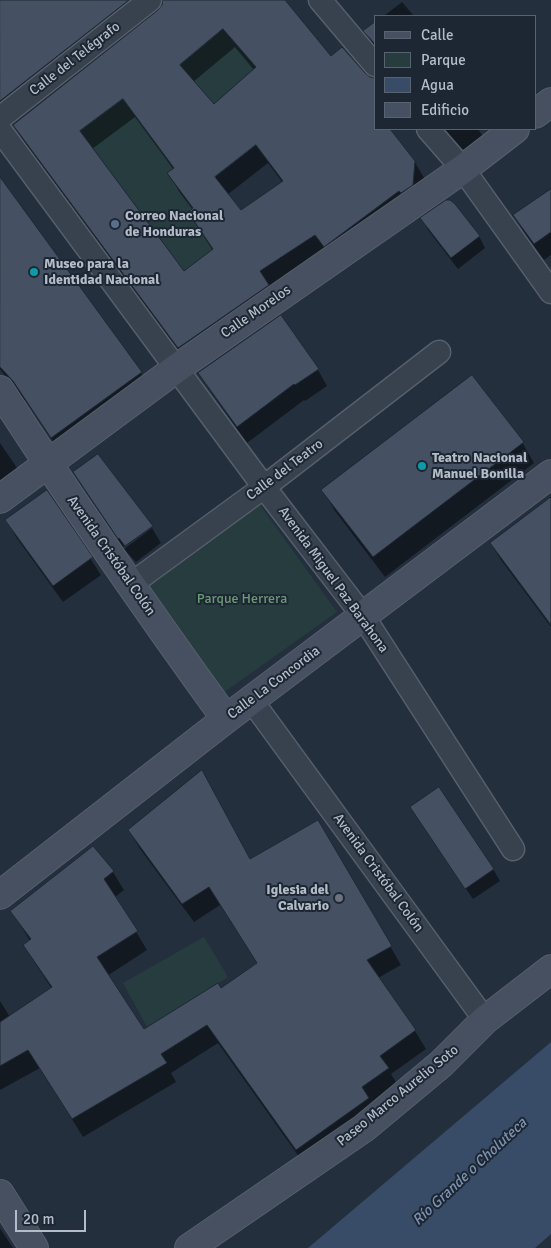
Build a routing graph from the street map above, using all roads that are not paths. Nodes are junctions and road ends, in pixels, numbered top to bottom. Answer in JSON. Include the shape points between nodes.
{"nodes":[{"id":1,"x":150,"y":0,"type":"edge"},
{"id":2,"x":320,"y":0,"type":"edge"},
{"id":3,"x":374,"y":64,"type":"edge"},
{"id":4,"x":551,"y":102,"type":"edge"},
{"id":5,"x":536,"y":113,"type":"edge"},
{"id":6,"x":0,"y":118,"type":"edge"},
{"id":7,"x":0,"y":130,"type":"edge"},
{"id":8,"x":429,"y":130,"type":"edge"},
{"id":9,"x":514,"y":130,"type":"edge"},
{"id":10,"x":463,"y":170,"type":"junction"},
{"id":11,"x":551,"y":292,"type":"edge"},
{"id":12,"x":439,"y":352,"type":"dead end"},
{"id":13,"x":177,"y":368,"type":"junction"},
{"id":14,"x":0,"y":390,"type":"edge"},
{"id":15,"x":47,"y":463,"type":"junction"},
{"id":16,"x":551,"y":474,"type":"edge"},
{"id":17,"x":264,"y":486,"type":"junction"},
{"id":18,"x":0,"y":499,"type":"edge"},
{"id":19,"x":130,"y":586,"type":"junction"},
{"id":20,"x":363,"y":616,"type":"junction"},
{"id":21,"x":252,"y":701,"type":"junction"},
{"id":22,"x":226,"y":719,"type":"junction"},
{"id":23,"x":513,"y":849,"type":"dead end"},
{"id":24,"x":0,"y":895,"type":"edge"},
{"id":25,"x":551,"y":969,"type":"edge"},
{"id":26,"x":485,"y":1020,"type":"junction"},
{"id":27,"x":0,"y":1194,"type":"edge"},
{"id":28,"x":34,"y":1248,"type":"edge"},
{"id":29,"x":189,"y":1248,"type":"edge"}],
"edges":[{"from":1,"to":6,"type":"street","name":"Calle del Telégrafo"},
{"from":2,"to":3,"type":"street"},
{"from":4,"to":5,"type":"street"},
{"from":7,"to":13,"type":"street","name":"Avenida Miguel Paz Barahona"},
{"from":8,"to":10,"type":"street"},
{"from":9,"to":10,"type":"street","name":"Calle Morelos"},
{"from":10,"to":11,"type":"street"},
{"from":10,"to":13,"type":"street","name":"Calle Morelos"},
{"from":12,"to":17,"type":"street","name":"Calle del Teatro"},
{"from":13,"to":15,"type":"street","name":"Calle Morelos"},
{"from":13,"to":17,"type":"street","name":"Avenida Miguel Paz Barahona"},
{"from":14,"to":15,"type":"street","name":"Avenida Cristóbal Colón"},
{"from":15,"to":18,"type":"street","name":"Calle Morelos"},
{"from":15,"to":19,"type":"street","name":"Avenida Cristóbal Colón"},
{"from":16,"to":20,"type":"street","name":"Calle La Concordia"},
{"from":17,"to":19,"type":"street","name":"Calle del Teatro"},
{"from":17,"to":20,"type":"street","name":"Avenida Miguel Paz Barahona"},
{"from":19,"to":22,"type":"street","name":"Avenida Cristóbal Colón"},
{"from":20,"to":21,"type":"street","name":"Calle La Concordia"},
{"from":20,"to":23,"type":"street","name":"Avenida Miguel Paz Barahona"},
{"from":21,"to":22,"type":"street","name":"Calle La Concordia"},
{"from":21,"to":26,"type":"street","name":"Avenida Cristóbal Colón"},
{"from":22,"to":24,"type":"street","name":"Calle La Concordia"},
{"from":25,"to":26,"type":"street","name":"Paseo Marco Aurelio Soto"},
{"from":26,"to":29,"type":"street","name":"Paseo Marco Aurelio Soto","via":[[440,1064],[364,1128]]},
{"from":27,"to":28,"type":"street"}]}
